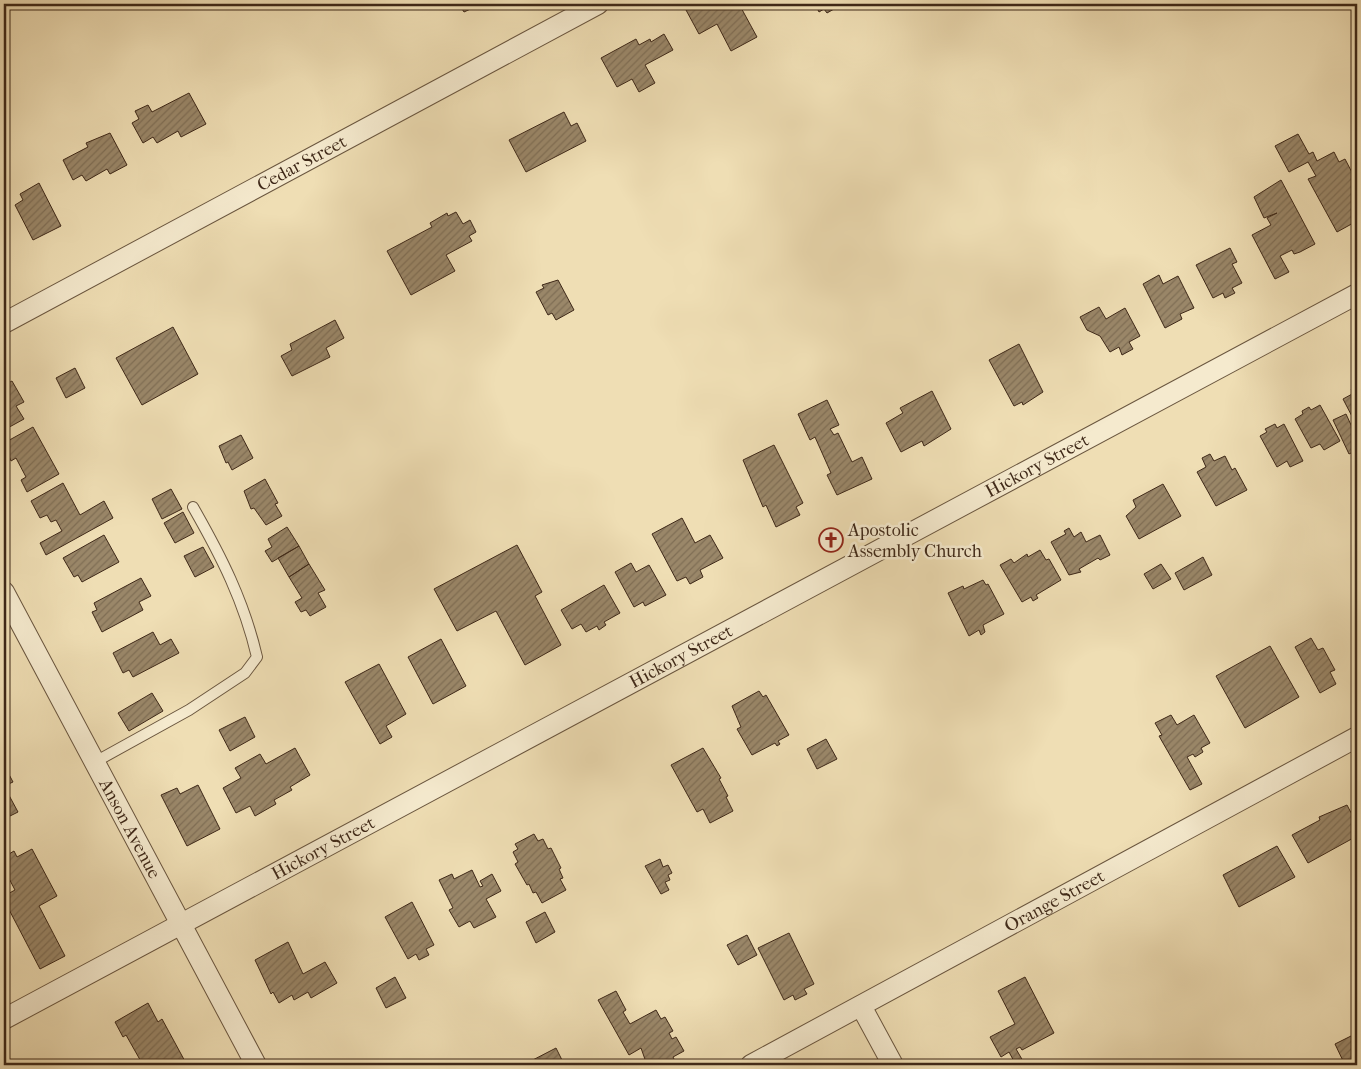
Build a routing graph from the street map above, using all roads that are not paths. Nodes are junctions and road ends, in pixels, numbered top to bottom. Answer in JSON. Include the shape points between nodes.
{"nodes":[{"id":1,"x":598,"y":4,"type":"edge"},
{"id":2,"x":1357,"y":294,"type":"edge"},
{"id":3,"x":4,"y":322,"type":"edge"},
{"id":4,"x":193,"y":507,"type":"dead end"},
{"id":5,"x":4,"y":592,"type":"edge"},
{"id":6,"x":1357,"y":737,"type":"edge"},
{"id":7,"x":95,"y":762,"type":"junction"},
{"id":8,"x":182,"y":925,"type":"junction"},
{"id":9,"x":861,"y":1006,"type":"junction"},
{"id":10,"x":4,"y":1019,"type":"edge"},
{"id":11,"x":256,"y":1065,"type":"edge"},
{"id":12,"x":751,"y":1065,"type":"edge"},
{"id":13,"x":893,"y":1065,"type":"edge"}],
"edges":[{"from":1,"to":3,"type":"street","name":"Cedar Street"},
{"from":2,"to":8,"type":"street","name":"Hickory Street"},
{"from":4,"to":7,"type":"lane","via":[[229,571],[257,657],[245,673],[189,710]]},
{"from":5,"to":7,"type":"street","name":"Anson Avenue"},
{"from":6,"to":9,"type":"street","name":"Orange Street"},
{"from":7,"to":8,"type":"street","name":"Anson Avenue"},
{"from":8,"to":10,"type":"street","name":"Hickory Street"},
{"from":8,"to":11,"type":"street","name":"Anson Avenue"},
{"from":9,"to":12,"type":"street","name":"Orange Street"},
{"from":9,"to":13,"type":"street"}]}
